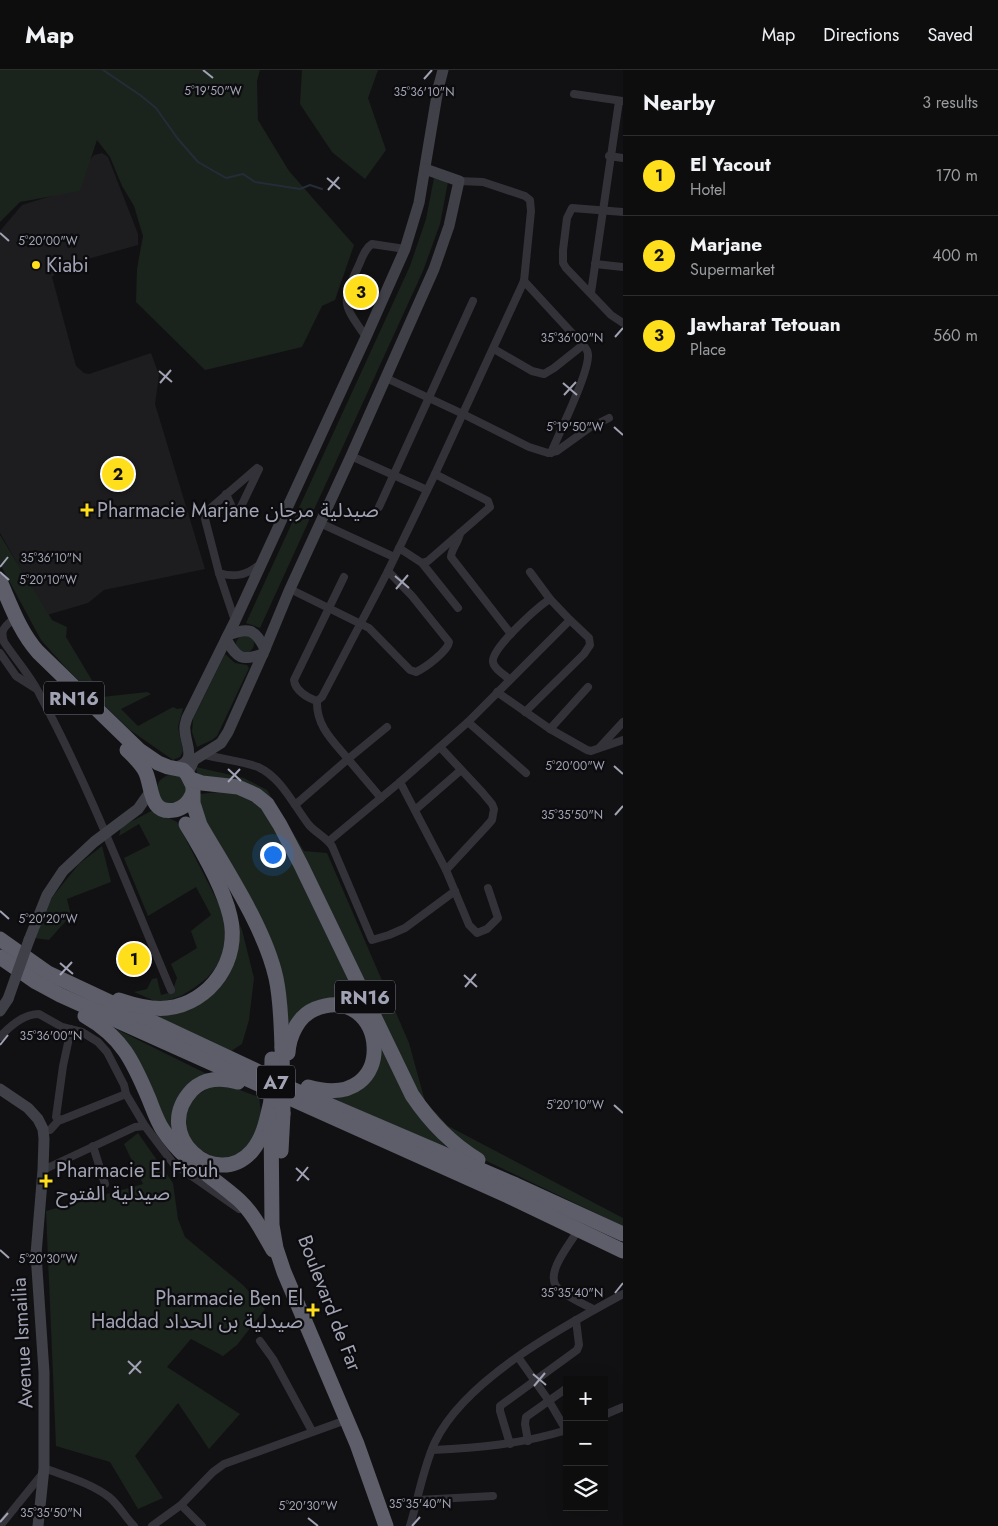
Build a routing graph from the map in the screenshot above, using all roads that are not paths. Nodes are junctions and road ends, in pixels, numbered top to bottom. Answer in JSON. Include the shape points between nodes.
{"nodes":[{"id":1,"x":443,"y":70,"type":"edge"},
{"id":2,"x":574,"y":94,"type":"dead end"},
{"id":3,"x":621,"y":101,"type":"edge"},
{"id":4,"x":609,"y":156,"type":"junction"},
{"id":5,"x":623,"y":158,"type":"edge"},
{"id":6,"x":425,"y":169,"type":"junction"},
{"id":7,"x":460,"y":180,"type":"junction"},
{"id":8,"x":603,"y":209,"type":"junction"},
{"id":9,"x":623,"y":212,"type":"edge"},
{"id":10,"x":405,"y":249,"type":"junction"},
{"id":11,"x":595,"y":264,"type":"junction"},
{"id":12,"x":623,"y":267,"type":"edge"},
{"id":13,"x":524,"y":281,"type":"junction"},
{"id":14,"x":591,"y":293,"type":"junction"},
{"id":15,"x":473,"y":301,"type":"dead end"},
{"id":16,"x":623,"y":323,"type":"edge"},
{"id":17,"x":366,"y":337,"type":"junction"},
{"id":18,"x":583,"y":345,"type":"junction"},
{"id":19,"x":494,"y":349,"type":"junction"},
{"id":20,"x":386,"y":378,"type":"junction"},
{"id":21,"x":429,"y":398,"type":"junction"},
{"id":22,"x":464,"y":414,"type":"junction"},
{"id":23,"x":609,"y":418,"type":"dead end"},
{"id":24,"x":551,"y":453,"type":"junction"},
{"id":25,"x":351,"y":456,"type":"junction"},
{"id":26,"x":435,"y":474,"type":"junction"},
{"id":27,"x":393,"y":475,"type":"junction"},
{"id":28,"x":427,"y":490,"type":"junction"},
{"id":29,"x":226,"y":494,"type":"junction"},
{"id":30,"x":380,"y":507,"type":"dead end"},
{"id":31,"x":320,"y":523,"type":"junction"},
{"id":32,"x":460,"y":533,"type":"junction"},
{"id":33,"x":399,"y":548,"type":"junction"},
{"id":34,"x":394,"y":557,"type":"junction"},
{"id":35,"x":262,"y":563,"type":"junction"},
{"id":36,"x":422,"y":563,"type":"junction"},
{"id":37,"x":388,"y":571,"type":"junction"},
{"id":38,"x":530,"y":572,"type":"dead end"},
{"id":39,"x":219,"y":573,"type":"junction"},
{"id":40,"x":344,"y":576,"type":"dead end"},
{"id":41,"x":0,"y":581,"type":"edge"},
{"id":42,"x":290,"y":588,"type":"junction"},
{"id":43,"x":550,"y":599,"type":"junction"},
{"id":44,"x":0,"y":601,"type":"edge"},
{"id":45,"x":329,"y":607,"type":"junction"},
{"id":46,"x":458,"y":608,"type":"dead end"},
{"id":47,"x":570,"y":620,"type":"junction"},
{"id":48,"x":10,"y":622,"type":"junction"},
{"id":49,"x":360,"y":622,"type":"junction"},
{"id":50,"x":239,"y":626,"type":"junction"},
{"id":51,"x":511,"y":634,"type":"junction"},
{"id":52,"x":227,"y":637,"type":"junction"},
{"id":53,"x":264,"y":652,"type":"junction"},
{"id":54,"x":0,"y":654,"type":"edge"},
{"id":55,"x":509,"y":679,"type":"junction"},
{"id":56,"x":588,"y":687,"type":"dead end"},
{"id":57,"x":36,"y":688,"type":"junction"},
{"id":58,"x":497,"y":692,"type":"junction"},
{"id":59,"x":317,"y":701,"type":"junction"},
{"id":60,"x":525,"y":712,"type":"junction"},
{"id":61,"x":468,"y":722,"type":"junction"},
{"id":62,"x":623,"y":722,"type":"edge"},
{"id":63,"x":387,"y":727,"type":"dead end"},
{"id":64,"x":550,"y":729,"type":"junction"},
{"id":65,"x":623,"y":740,"type":"edge"},
{"id":66,"x":217,"y":746,"type":"junction"},
{"id":67,"x":440,"y":747,"type":"junction"},
{"id":68,"x":599,"y":748,"type":"junction"},
{"id":69,"x":198,"y":756,"type":"junction"},
{"id":70,"x":221,"y":759,"type":"junction"},
{"id":71,"x":348,"y":759,"type":"junction"},
{"id":72,"x":171,"y":767,"type":"junction"},
{"id":73,"x":461,"y":770,"type":"junction"},
{"id":74,"x":526,"y":772,"type":"dead end"},
{"id":75,"x":190,"y":778,"type":"junction"},
{"id":76,"x":400,"y":782,"type":"junction"},
{"id":77,"x":192,"y":795,"type":"junction"},
{"id":78,"x":152,"y":796,"type":"junction"},
{"id":79,"x":381,"y":798,"type":"junction"},
{"id":80,"x":295,"y":805,"type":"junction"},
{"id":81,"x":173,"y":810,"type":"junction"},
{"id":82,"x":415,"y":810,"type":"junction"},
{"id":83,"x":186,"y":824,"type":"junction"},
{"id":84,"x":106,"y":833,"type":"junction"},
{"id":85,"x":328,"y":841,"type":"junction"},
{"id":86,"x":446,"y":870,"type":"junction"},
{"id":87,"x":488,"y":888,"type":"dead end"},
{"id":88,"x":456,"y":891,"type":"junction"},
{"id":89,"x":0,"y":933,"type":"edge"},
{"id":90,"x":0,"y":939,"type":"edge"},
{"id":91,"x":0,"y":957,"type":"edge"},
{"id":92,"x":0,"y":966,"type":"edge"},
{"id":93,"x":171,"y":990,"type":"dead end"},
{"id":94,"x":0,"y":1011,"type":"edge"},
{"id":95,"x":71,"y":1029,"type":"junction"},
{"id":96,"x":0,"y":1037,"type":"edge"},
{"id":97,"x":277,"y":1044,"type":"junction"},
{"id":98,"x":258,"y":1071,"type":"junction"},
{"id":99,"x":282,"y":1076,"type":"junction"},
{"id":100,"x":0,"y":1089,"type":"edge"},
{"id":101,"x":126,"y":1094,"type":"junction"},
{"id":102,"x":271,"y":1101,"type":"junction"},
{"id":103,"x":277,"y":1116,"type":"junction"},
{"id":104,"x":59,"y":1120,"type":"junction"},
{"id":105,"x":145,"y":1126,"type":"junction"},
{"id":106,"x":43,"y":1132,"type":"junction"},
{"id":107,"x":94,"y":1146,"type":"junction"},
{"id":108,"x":43,"y":1170,"type":"junction"},
{"id":109,"x":105,"y":1184,"type":"dead end"},
{"id":110,"x":508,"y":1196,"type":"junction"},
{"id":111,"x":563,"y":1205,"type":"junction"},
{"id":112,"x":578,"y":1230,"type":"junction"},
{"id":113,"x":623,"y":1234,"type":"edge"},
{"id":114,"x":267,"y":1240,"type":"junction"},
{"id":115,"x":623,"y":1250,"type":"edge"},
{"id":116,"x":280,"y":1262,"type":"junction"},
{"id":117,"x":623,"y":1294,"type":"edge"},
{"id":118,"x":593,"y":1310,"type":"junction"},
{"id":119,"x":576,"y":1320,"type":"junction"},
{"id":120,"x":260,"y":1341,"type":"dead end"},
{"id":121,"x":518,"y":1357,"type":"junction"},
{"id":122,"x":534,"y":1381,"type":"junction"},
{"id":123,"x":563,"y":1391,"type":"edge"},
{"id":124,"x":549,"y":1401,"type":"junction"},
{"id":125,"x":623,"y":1407,"type":"edge"},
{"id":126,"x":608,"y":1413,"type":"edge"},
{"id":127,"x":346,"y":1420,"type":"junction"},
{"id":128,"x":563,"y":1425,"type":"edge"},
{"id":129,"x":563,"y":1431,"type":"edge"},
{"id":130,"x":312,"y":1432,"type":"junction"},
{"id":131,"x":528,"y":1441,"type":"junction"},
{"id":132,"x":510,"y":1444,"type":"junction"},
{"id":133,"x":432,"y":1450,"type":"junction"},
{"id":134,"x":44,"y":1469,"type":"junction"},
{"id":135,"x":493,"y":1496,"type":"dead end"},
{"id":136,"x":417,"y":1500,"type":"junction"},
{"id":137,"x":181,"y":1506,"type":"junction"},
{"id":138,"x":200,"y":1525,"type":"edge"},
{"id":139,"x":0,"y":1526,"type":"edge"},
{"id":140,"x":38,"y":1526,"type":"edge"},
{"id":141,"x":134,"y":1526,"type":"edge"},
{"id":142,"x":152,"y":1526,"type":"edge"},
{"id":143,"x":386,"y":1526,"type":"edge"},
{"id":144,"x":394,"y":1526,"type":"edge"},
{"id":145,"x":410,"y":1526,"type":"edge"}],
"edges":[{"from":1,"to":6,"type":"street"},
{"from":2,"to":3,"type":"street"},
{"from":3,"to":4,"type":"street"},
{"from":4,"to":5,"type":"street"},
{"from":4,"to":8,"type":"street"},
{"from":6,"to":7,"type":"street"},
{"from":6,"to":10,"type":"street"},
{"from":7,"to":13,"type":"street","via":[[483,182],[530,200]]},
{"from":7,"to":20,"type":"street","via":[[440,254]]},
{"from":8,"to":9,"type":"street"},
{"from":8,"to":11,"type":"street"},
{"from":8,"to":14,"type":"street","via":[[574,208],[569,210],[566,218],[563,263]]},
{"from":10,"to":17,"type":"street"},
{"from":10,"to":17,"type":"street","via":[[372,244],[366,250],[347,292],[346,300],[352,317]]},
{"from":11,"to":12,"type":"street"},
{"from":11,"to":14,"type":"street"},
{"from":13,"to":18,"type":"street"},
{"from":13,"to":19,"type":"street"},
{"from":14,"to":16,"type":"street"},
{"from":15,"to":21,"type":"street"},
{"from":17,"to":35,"type":"street"},
{"from":18,"to":19,"type":"street","via":[[544,374],[532,371]]},
{"from":18,"to":24,"type":"street","via":[[588,361]]},
{"from":19,"to":22,"type":"street"},
{"from":20,"to":21,"type":"street"},
{"from":20,"to":25,"type":"street"},
{"from":21,"to":22,"type":"street"},
{"from":21,"to":27,"type":"street"},
{"from":22,"to":24,"type":"street","via":[[529,447]]},
{"from":22,"to":26,"type":"street"},
{"from":23,"to":24,"type":"street"},
{"from":25,"to":27,"type":"street"},
{"from":25,"to":31,"type":"street"},
{"from":26,"to":28,"type":"street"},
{"from":26,"to":32,"type":"street","via":[[490,504]]},
{"from":27,"to":28,"type":"street"},
{"from":27,"to":30,"type":"street"},
{"from":28,"to":33,"type":"street"},
{"from":29,"to":29,"type":"street","via":[[238,515],[258,468]]},
{"from":29,"to":39,"type":"street","via":[[208,510],[205,518]]},
{"from":31,"to":34,"type":"street"},
{"from":31,"to":42,"type":"street"},
{"from":32,"to":36,"type":"street"},
{"from":32,"to":51,"type":"street","via":[[451,558]]},
{"from":33,"to":34,"type":"street"},
{"from":33,"to":36,"type":"street"},
{"from":34,"to":37,"type":"street"},
{"from":35,"to":39,"type":"street","via":[[252,571],[236,576]]},
{"from":35,"to":50,"type":"street"},
{"from":36,"to":46,"type":"street"},
{"from":37,"to":49,"type":"street"},
{"from":37,"to":49,"type":"street","via":[[446,637],[448,647],[420,671],[414,672]]},
{"from":38,"to":43,"type":"street"},
{"from":39,"to":50,"type":"street"},
{"from":40,"to":45,"type":"street"},
{"from":41,"to":72,"type":"highway","number":"RN16","via":[[26,637],[38,652],[139,750]]},
{"from":42,"to":45,"type":"street"},
{"from":42,"to":53,"type":"street"},
{"from":43,"to":47,"type":"street"},
{"from":43,"to":51,"type":"street"},
{"from":44,"to":48,"type":"highway","number":"RN16"},
{"from":45,"to":49,"type":"street"},
{"from":45,"to":59,"type":"street","via":[[294,680],[297,688]]},
{"from":47,"to":55,"type":"street"},
{"from":47,"to":60,"type":"street","via":[[589,638],[590,645]]},
{"from":48,"to":57,"type":"street","via":[[4,627],[2,636]]},
{"from":48,"to":78,"type":"highway","number":"RN16","via":[[28,653],[137,760],[146,773]]},
{"from":49,"to":59,"type":"street"},
{"from":50,"to":52,"type":"street"},
{"from":50,"to":53,"type":"street","via":[[256,634]]},
{"from":51,"to":55,"type":"street","via":[[493,658],[494,665]]},
{"from":52,"to":53,"type":"street","via":[[233,651],[242,658]]},
{"from":52,"to":72,"type":"street","via":[[187,718],[188,756],[182,764]]},
{"from":53,"to":66,"type":"street","via":[[228,732]]},
{"from":54,"to":57,"type":"street","via":[[16,676]]},
{"from":55,"to":58,"type":"street"},
{"from":56,"to":64,"type":"street"},
{"from":57,"to":84,"type":"street"},
{"from":58,"to":60,"type":"street"},
{"from":58,"to":61,"type":"street"},
{"from":59,"to":71,"type":"street","via":[[323,730]]},
{"from":60,"to":64,"type":"street"},
{"from":61,"to":67,"type":"street"},
{"from":61,"to":74,"type":"street"},
{"from":62,"to":68,"type":"street"},
{"from":63,"to":71,"type":"street"},
{"from":64,"to":68,"type":"street","via":[[588,750]]},
{"from":65,"to":68,"type":"street"},
{"from":66,"to":69,"type":"street"},
{"from":66,"to":70,"type":"street","via":[[215,751]]},
{"from":67,"to":73,"type":"street"},
{"from":67,"to":76,"type":"street"},
{"from":69,"to":70,"type":"street"},
{"from":69,"to":75,"type":"street","via":[[189,768]]},
{"from":70,"to":80,"type":"street","via":[[258,767]]},
{"from":71,"to":79,"type":"street"},
{"from":71,"to":80,"type":"street"},
{"from":72,"to":75,"type":"highway","number":"RN16","via":[[183,770]]},
{"from":72,"to":78,"type":"highway","via":[[154,777]]},
{"from":73,"to":82,"type":"street"},
{"from":73,"to":86,"type":"street","via":[[492,804],[494,815],[486,828]]},
{"from":75,"to":77,"type":"highway"},
{"from":75,"to":111,"type":"highway","number":"RN16","via":[[202,783],[238,787],[267,804],[301,865],[403,1079],[428,1118],[446,1138],[469,1155],[554,1196]]},
{"from":76,"to":79,"type":"street"},
{"from":76,"to":82,"type":"street"},
{"from":77,"to":81,"type":"highway","via":[[185,806]]},
{"from":77,"to":97,"type":"highway","via":[[200,825],[268,951],[279,991]]},
{"from":78,"to":81,"type":"highway","via":[[165,810]]},
{"from":78,"to":84,"type":"street"},
{"from":79,"to":85,"type":"street"},
{"from":80,"to":85,"type":"street","via":[[310,826]]},
{"from":81,"to":83,"type":"highway"},
{"from":82,"to":86,"type":"street"},
{"from":83,"to":89,"type":"highway","via":[[209,865],[231,917],[230,952],[217,981],[204,994],[185,1004],[167,1008],[121,1000],[90,988],[42,962]]},
{"from":83,"to":97,"type":"highway","via":[[192,828],[244,916],[264,963]]},
{"from":84,"to":93,"type":"street"},
{"from":84,"to":94,"type":"street","bridge":true,"via":[[79,854],[47,895],[8,998]]},
{"from":85,"to":88,"type":"street","via":[[372,940],[405,928]]},
{"from":86,"to":88,"type":"street"},
{"from":87,"to":88,"type":"street","via":[[498,918],[487,929],[477,933],[469,926]]},
{"from":90,"to":98,"type":"highway","number":"A7","via":[[48,973]]},
{"from":91,"to":110,"type":"highway","number":"A7","via":[[60,995]]},
{"from":92,"to":114,"type":"highway","via":[[101,1025],[117,1039],[132,1060],[161,1127],[175,1147],[240,1201]]},
{"from":95,"to":96,"type":"street","via":[[34,1014],[14,1024]]},
{"from":95,"to":101,"type":"street","via":[[89,1036],[106,1052]]},
{"from":95,"to":104,"type":"street","via":[[56,1116]]},
{"from":97,"to":99,"type":"highway","bridge":true},
{"from":97,"to":102,"type":"highway","bridge":true},
{"from":98,"to":99,"type":"highway","via":[[322,1091],[335,1092],[351,1087],[364,1078],[373,1060],[374,1040],[367,1024],[344,1006],[312,1010],[295,1027]]},
{"from":98,"to":111,"type":"highway","number":"A7","via":[[280,1084]]},
{"from":99,"to":103,"type":"highway","bridge":true},
{"from":100,"to":106,"type":"street","via":[[28,1108],[38,1119]]},
{"from":101,"to":104,"type":"street"},
{"from":101,"to":105,"type":"street"},
{"from":102,"to":103,"type":"highway"},
{"from":102,"to":110,"type":"highway","via":[[258,1142],[241,1160],[230,1164],[210,1163],[192,1154],[178,1128],[185,1098],[195,1087],[210,1079],[236,1081],[429,1167]]},
{"from":103,"to":116,"type":"highway","name":"Boulevard de Far","via":[[272,1225]]},
{"from":103,"to":144,"type":"highway","name":"Boulevard de Far","via":[[280,1218],[286,1251],[376,1472]]},
{"from":104,"to":106,"type":"street","via":[[50,1130]]},
{"from":105,"to":107,"type":"street","via":[[135,1127]]},
{"from":105,"to":114,"type":"street","via":[[168,1158],[236,1207]]},
{"from":106,"to":108,"type":"street","name":"Avenue Ismailia"},
{"from":107,"to":108,"type":"street"},
{"from":107,"to":109,"type":"street"},
{"from":108,"to":134,"type":"street","name":"Avenue Ismailia","via":[[36,1254],[44,1348]]},
{"from":110,"to":112,"type":"highway"},
{"from":111,"to":113,"type":"highway","number":"RN16"},
{"from":112,"to":115,"type":"highway"},
{"from":112,"to":118,"type":"street","via":[[554,1271],[554,1281],[556,1287]]},
{"from":114,"to":116,"type":"highway"},
{"from":116,"to":127,"type":"highway","name":"Boulevard de Far"},
{"from":117,"to":118,"type":"street"},
{"from":118,"to":119,"type":"street"},
{"from":119,"to":121,"type":"street"},
{"from":119,"to":122,"type":"street","via":[[577,1350]]},
{"from":120,"to":130,"type":"street"},
{"from":121,"to":122,"type":"street"},
{"from":121,"to":133,"type":"street","via":[[467,1399],[444,1428]]},
{"from":122,"to":124,"type":"street"},
{"from":122,"to":132,"type":"street","via":[[500,1407]]},
{"from":123,"to":124,"type":"street"},
{"from":124,"to":128,"type":"street"},
{"from":124,"to":131,"type":"street","via":[[526,1418]]},
{"from":125,"to":126,"type":"street"},
{"from":127,"to":130,"type":"street"},
{"from":127,"to":143,"type":"highway","name":"Boulevard de Far"},
{"from":129,"to":131,"type":"street"},
{"from":130,"to":137,"type":"street","via":[[224,1464]]},
{"from":131,"to":132,"type":"street"},
{"from":132,"to":133,"type":"street"},
{"from":133,"to":136,"type":"street"},
{"from":134,"to":139,"type":"street"},
{"from":134,"to":140,"type":"street","name":"Avenue Ismailia"},
{"from":134,"to":141,"type":"street","via":[[107,1495]]},
{"from":135,"to":136,"type":"street"},
{"from":136,"to":145,"type":"street"},
{"from":137,"to":138,"type":"street"},
{"from":137,"to":142,"type":"street"}]}
